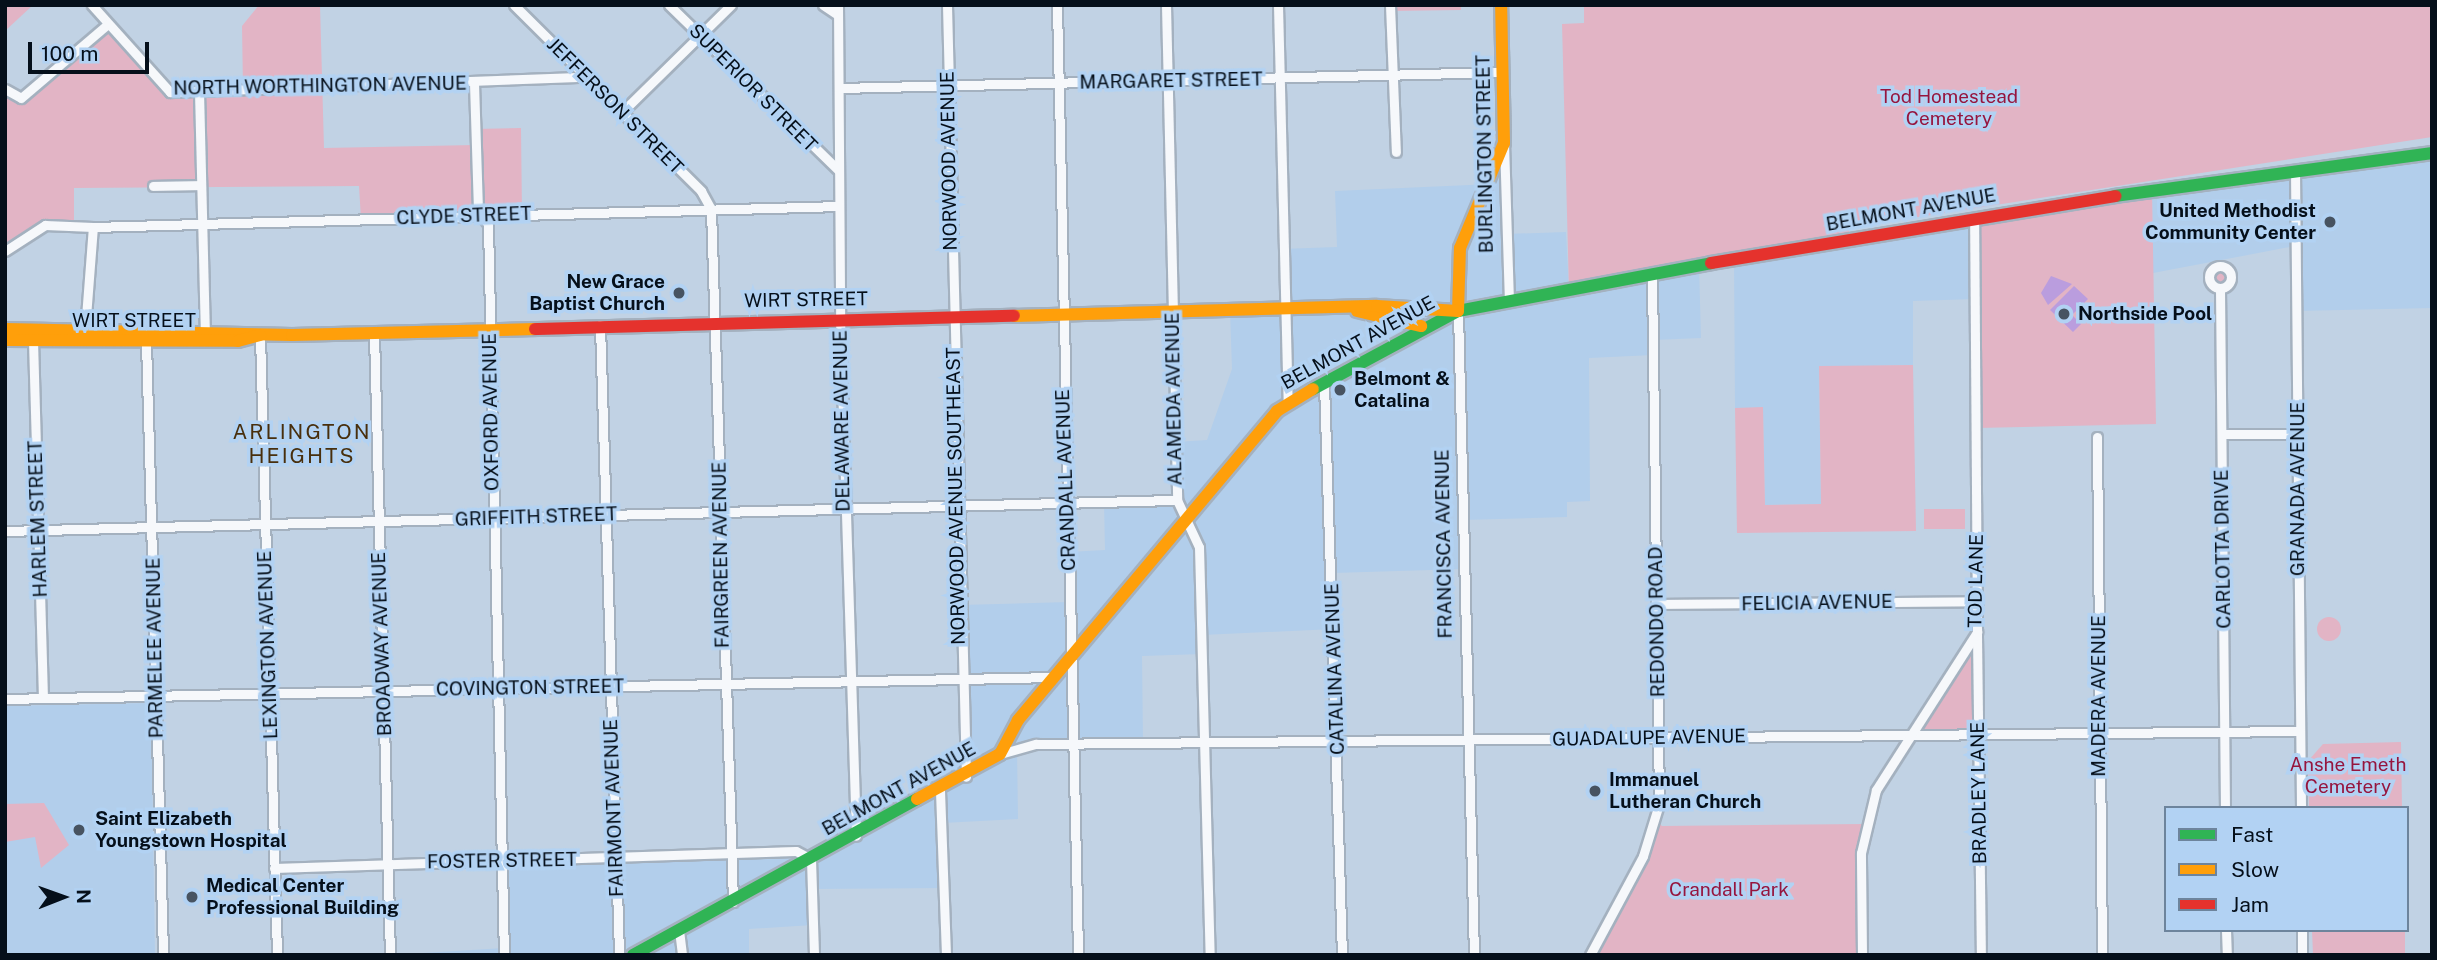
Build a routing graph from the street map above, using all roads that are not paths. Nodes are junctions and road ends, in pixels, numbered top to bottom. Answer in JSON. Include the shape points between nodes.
{"nodes":[{"id":1,"x":92,"y":5,"type":"edge"},
{"id":2,"x":514,"y":5,"type":"edge"},
{"id":3,"x":669,"y":5,"type":"edge"},
{"id":4,"x":731,"y":5,"type":"edge"},
{"id":5,"x":823,"y":5,"type":"edge"},
{"id":6,"x":947,"y":5,"type":"edge"},
{"id":7,"x":1057,"y":5,"type":"edge"},
{"id":8,"x":1166,"y":5,"type":"edge"},
{"id":9,"x":1278,"y":5,"type":"edge"},
{"id":10,"x":1390,"y":5,"type":"edge"},
{"id":11,"x":1501,"y":5,"type":"edge"},
{"id":12,"x":838,"y":10,"type":"edge"},
{"id":13,"x":108,"y":24,"type":"junction"},
{"id":14,"x":700,"y":36,"type":"junction"},
{"id":15,"x":1502,"y":72,"type":"junction"},
{"id":16,"x":1392,"y":75,"type":"junction"},
{"id":17,"x":585,"y":77,"type":"junction"},
{"id":18,"x":1279,"y":78,"type":"junction"},
{"id":19,"x":1168,"y":81,"type":"junction"},
{"id":20,"x":474,"y":83,"type":"junction"},
{"id":21,"x":1059,"y":84,"type":"junction"},
{"id":22,"x":948,"y":86,"type":"junction"},
{"id":23,"x":839,"y":88,"type":"junction"},
{"id":24,"x":5,"y":89,"type":"edge"},
{"id":25,"x":199,"y":91,"type":"junction"},
{"id":26,"x":622,"y":112,"type":"junction"},
{"id":27,"x":1504,"y":143,"type":"junction"},
{"id":28,"x":1396,"y":152,"type":"dead end"},
{"id":29,"x":2432,"y":153,"type":"edge"},
{"id":30,"x":838,"y":170,"type":"junction"},
{"id":31,"x":2295,"y":170,"type":"junction"},
{"id":32,"x":201,"y":185,"type":"junction"},
{"id":33,"x":153,"y":186,"type":"dead end"},
{"id":34,"x":838,"y":206,"type":"junction"},
{"id":35,"x":711,"y":209,"type":"junction"},
{"id":36,"x":483,"y":216,"type":"junction"},
{"id":37,"x":1974,"y":218,"type":"junction"},
{"id":38,"x":202,"y":224,"type":"junction"},
{"id":39,"x":91,"y":228,"type":"junction"},
{"id":40,"x":5,"y":251,"type":"edge"},
{"id":41,"x":1652,"y":273,"type":"junction"},
{"id":42,"x":2220,"y":289,"type":"dead end"},
{"id":43,"x":1509,"y":302,"type":"junction"},
{"id":44,"x":1282,"y":310,"type":"junction"},
{"id":45,"x":1353,"y":310,"type":"junction"},
{"id":46,"x":1458,"y":311,"type":"junction"},
{"id":47,"x":1172,"y":312,"type":"junction"},
{"id":48,"x":1062,"y":315,"type":"junction"},
{"id":49,"x":951,"y":316,"type":"junction"},
{"id":50,"x":840,"y":319,"type":"junction"},
{"id":51,"x":714,"y":322,"type":"junction"},
{"id":52,"x":600,"y":325,"type":"junction"},
{"id":53,"x":1421,"y":326,"type":"junction"},
{"id":54,"x":5,"y":329,"type":"edge"},
{"id":55,"x":489,"y":329,"type":"junction"},
{"id":56,"x":85,"y":330,"type":"junction"},
{"id":57,"x":374,"y":333,"type":"junction"},
{"id":58,"x":260,"y":335,"type":"junction"},
{"id":59,"x":204,"y":336,"type":"junction"},
{"id":60,"x":5,"y":340,"type":"edge"},
{"id":61,"x":33,"y":341,"type":"junction"},
{"id":62,"x":146,"y":341,"type":"junction"},
{"id":63,"x":1324,"y":383,"type":"junction"},
{"id":64,"x":1288,"y":403,"type":"junction"},
{"id":65,"x":2222,"y":434,"type":"junction"},
{"id":66,"x":2298,"y":434,"type":"junction"},
{"id":67,"x":2098,"y":437,"type":"dead end"},
{"id":68,"x":1177,"y":500,"type":"junction"},
{"id":69,"x":1067,"y":503,"type":"junction"},
{"id":70,"x":957,"y":506,"type":"junction"},
{"id":71,"x":845,"y":509,"type":"junction"},
{"id":72,"x":720,"y":512,"type":"junction"},
{"id":73,"x":606,"y":515,"type":"junction"},
{"id":74,"x":1188,"y":517,"type":"junction"},
{"id":75,"x":492,"y":518,"type":"junction"},
{"id":76,"x":380,"y":522,"type":"junction"},
{"id":77,"x":265,"y":525,"type":"junction"},
{"id":78,"x":152,"y":528,"type":"junction"},
{"id":79,"x":38,"y":530,"type":"junction"},
{"id":80,"x":5,"y":531,"type":"edge"},
{"id":81,"x":1978,"y":601,"type":"junction"},
{"id":82,"x":1657,"y":604,"type":"junction"},
{"id":83,"x":1978,"y":632,"type":"junction"},
{"id":84,"x":1071,"y":656,"type":"junction"},
{"id":85,"x":961,"y":677,"type":"junction"},
{"id":86,"x":1054,"y":677,"type":"junction"},
{"id":87,"x":849,"y":680,"type":"junction"},
{"id":88,"x":724,"y":683,"type":"junction"},
{"id":89,"x":611,"y":686,"type":"junction"},
{"id":90,"x":497,"y":689,"type":"junction"},
{"id":91,"x":383,"y":692,"type":"junction"},
{"id":92,"x":270,"y":695,"type":"junction"},
{"id":93,"x":156,"y":697,"type":"junction"},
{"id":94,"x":43,"y":698,"type":"junction"},
{"id":95,"x":5,"y":699,"type":"edge"},
{"id":96,"x":2300,"y":731,"type":"junction"},
{"id":97,"x":2225,"y":732,"type":"junction"},
{"id":98,"x":2100,"y":733,"type":"junction"},
{"id":99,"x":1979,"y":735,"type":"junction"},
{"id":100,"x":1910,"y":736,"type":"junction"},
{"id":101,"x":1659,"y":738,"type":"junction"},
{"id":102,"x":1469,"y":740,"type":"junction"},
{"id":103,"x":1337,"y":741,"type":"junction"},
{"id":104,"x":1205,"y":743,"type":"junction"},
{"id":105,"x":1073,"y":744,"type":"junction"},
{"id":106,"x":1000,"y":754,"type":"junction"},
{"id":107,"x":966,"y":777,"type":"junction"},
{"id":108,"x":940,"y":791,"type":"junction"},
{"id":109,"x":2225,"y":806,"type":"edge"},
{"id":110,"x":2301,"y":806,"type":"edge"},
{"id":111,"x":856,"y":836,"type":"junction"},
{"id":112,"x":729,"y":854,"type":"junction"},
{"id":113,"x":615,"y":858,"type":"junction"},
{"id":114,"x":811,"y":859,"type":"junction"},
{"id":115,"x":502,"y":861,"type":"junction"},
{"id":116,"x":388,"y":864,"type":"junction"},
{"id":117,"x":274,"y":868,"type":"junction"},
{"id":118,"x":733,"y":902,"type":"junction"},
{"id":119,"x":679,"y":930,"type":"junction"},
{"id":120,"x":2226,"y":932,"type":"edge"},
{"id":121,"x":2302,"y":932,"type":"edge"},
{"id":122,"x":163,"y":955,"type":"edge"},
{"id":123,"x":277,"y":955,"type":"edge"},
{"id":124,"x":390,"y":955,"type":"edge"},
{"id":125,"x":504,"y":955,"type":"edge"},
{"id":126,"x":620,"y":955,"type":"edge"},
{"id":127,"x":633,"y":955,"type":"edge"},
{"id":128,"x":682,"y":955,"type":"edge"},
{"id":129,"x":814,"y":955,"type":"edge"},
{"id":130,"x":946,"y":955,"type":"edge"},
{"id":131,"x":1078,"y":955,"type":"edge"},
{"id":132,"x":1210,"y":955,"type":"edge"},
{"id":133,"x":1342,"y":955,"type":"edge"},
{"id":134,"x":1474,"y":955,"type":"edge"},
{"id":135,"x":1590,"y":955,"type":"edge"},
{"id":136,"x":1862,"y":955,"type":"edge"},
{"id":137,"x":1981,"y":955,"type":"edge"},
{"id":138,"x":2102,"y":955,"type":"edge"},
{"id":139,"x":2227,"y":955,"type":"edge"},
{"id":140,"x":2302,"y":955,"type":"edge"}],
"edges":[{"from":1,"to":13,"type":"street","name":"NORTH WORTHINGTON AVENUE"},
{"from":2,"to":17,"type":"street","name":"JEFFERSON STREET"},
{"from":3,"to":14,"type":"street","name":"SUPERIOR STREET"},
{"from":4,"to":14,"type":"street"},
{"from":5,"to":12,"type":"street"},
{"from":6,"to":22,"type":"street","name":"NORWOOD AVENUE"},
{"from":7,"to":21,"type":"street","name":"CRANDALL AVENUE"},
{"from":8,"to":19,"type":"street","name":"ALAMEDA AVENUE"},
{"from":9,"to":18,"type":"street"},
{"from":10,"to":16,"type":"street"},
{"from":11,"to":15,"type":"main road","name":"BURLINGTON STREET"},
{"from":12,"to":23,"type":"street","name":"DELAWARE AVENUE"},
{"from":13,"to":24,"type":"street","via":[[21,98]]},
{"from":13,"to":25,"type":"street","name":"NORTH WORTHINGTON AVENUE","via":[[166,91]]},
{"from":14,"to":26,"type":"street"},
{"from":14,"to":30,"type":"street","name":"SUPERIOR STREET"},
{"from":15,"to":16,"type":"street","name":"MARGARET STREET"},
{"from":15,"to":27,"type":"main road","name":"BURLINGTON STREET"},
{"from":16,"to":18,"type":"street","name":"MARGARET STREET"},
{"from":16,"to":28,"type":"street"},
{"from":17,"to":20,"type":"street","name":"NORTH WORTHINGTON AVENUE"},
{"from":17,"to":26,"type":"street","name":"JEFFERSON STREET"},
{"from":18,"to":19,"type":"street","name":"MARGARET STREET"},
{"from":18,"to":44,"type":"street"},
{"from":19,"to":21,"type":"street","name":"MARGARET STREET"},
{"from":19,"to":47,"type":"street","name":"ALAMEDA AVENUE"},
{"from":20,"to":25,"type":"street","name":"NORTH WORTHINGTON AVENUE"},
{"from":20,"to":36,"type":"street","name":"OXFORD AVENUE"},
{"from":21,"to":22,"type":"street","name":"MARGARET STREET"},
{"from":21,"to":48,"type":"street","name":"CRANDALL AVENUE"},
{"from":22,"to":23,"type":"street","name":"MARGARET STREET"},
{"from":22,"to":49,"type":"street","name":"NORWOOD AVENUE"},
{"from":23,"to":30,"type":"street","name":"DELAWARE AVENUE"},
{"from":25,"to":32,"type":"street"},
{"from":26,"to":35,"type":"street","name":"JEFFERSON STREET"},
{"from":27,"to":43,"type":"street","name":"BURLINGTON STREET"},
{"from":27,"to":46,"type":"main road","name":"FRANCISCA AVENUE","via":[[1492,184],[1460,248]]},
{"from":29,"to":31,"type":"main road","name":"BELMONT AVENUE"},
{"from":30,"to":34,"type":"street","name":"DELAWARE AVENUE"},
{"from":31,"to":37,"type":"main road","name":"BELMONT AVENUE"},
{"from":31,"to":66,"type":"street","name":"GRANADA AVENUE"},
{"from":32,"to":33,"type":"street"},
{"from":32,"to":38,"type":"street"},
{"from":34,"to":35,"type":"street","name":"CLYDE STREET"},
{"from":34,"to":50,"type":"street","name":"DELAWARE AVENUE"},
{"from":35,"to":36,"type":"street","name":"CLYDE STREET"},
{"from":35,"to":51,"type":"street","name":"FAIRGREEN AVENUE"},
{"from":36,"to":38,"type":"street","name":"CLYDE STREET"},
{"from":36,"to":55,"type":"street","name":"OXFORD AVENUE"},
{"from":37,"to":41,"type":"main road","name":"BELMONT AVENUE"},
{"from":37,"to":81,"type":"street","name":"TOD LANE"},
{"from":38,"to":39,"type":"street","name":"CLYDE STREET"},
{"from":38,"to":59,"type":"street"},
{"from":39,"to":40,"type":"street","name":"CLYDE STREET","via":[[45,225]]},
{"from":39,"to":56,"type":"street"},
{"from":41,"to":43,"type":"main road","name":"BELMONT AVENUE"},
{"from":41,"to":82,"type":"street","name":"REDONDO ROAD"},
{"from":42,"to":65,"type":"street","name":"CARLOTTA DRIVE"},
{"from":43,"to":46,"type":"main road","name":"BELMONT AVENUE"},
{"from":44,"to":45,"type":"main road","name":"WIRT STREET"},
{"from":44,"to":47,"type":"main road","name":"WIRT STREET"},
{"from":44,"to":64,"type":"street"},
{"from":45,"to":46,"type":"main road","name":"WIRT STREET"},
{"from":45,"to":53,"type":"main road","name":"WIRT STREET"},
{"from":46,"to":53,"type":"main road","name":"BELMONT AVENUE"},
{"from":46,"to":102,"type":"street","name":"FRANCISCA AVENUE"},
{"from":47,"to":48,"type":"main road","name":"WIRT STREET"},
{"from":47,"to":68,"type":"street","name":"ALAMEDA AVENUE"},
{"from":48,"to":49,"type":"main road","name":"WIRT STREET"},
{"from":48,"to":69,"type":"street","name":"CRANDALL AVENUE"},
{"from":49,"to":50,"type":"main road","name":"WIRT STREET"},
{"from":49,"to":70,"type":"street","name":"NORWOOD AVENUE SOUTHEAST"},
{"from":50,"to":51,"type":"main road","name":"WIRT STREET"},
{"from":50,"to":71,"type":"street","name":"DELAWARE AVENUE"},
{"from":51,"to":52,"type":"main road","name":"WIRT STREET"},
{"from":51,"to":72,"type":"street","name":"FAIRGREEN AVENUE"},
{"from":52,"to":55,"type":"main road","name":"WIRT STREET"},
{"from":52,"to":73,"type":"street","name":"FAIRMONT AVENUE"},
{"from":53,"to":63,"type":"main road","name":"BELMONT AVENUE"},
{"from":54,"to":56,"type":"main road","name":"WIRT STREET"},
{"from":55,"to":57,"type":"main road","name":"WIRT STREET"},
{"from":55,"to":75,"type":"street","name":"OXFORD AVENUE"},
{"from":56,"to":59,"type":"main road","name":"WIRT STREET"},
{"from":57,"to":58,"type":"main road","name":"WIRT STREET"},
{"from":57,"to":76,"type":"street","name":"BROADWAY AVENUE"},
{"from":58,"to":59,"type":"main road","name":"WIRT STREET"},
{"from":58,"to":77,"type":"street","name":"LEXINGTON AVENUE"},
{"from":59,"to":62,"type":"main road","name":"WIRT STREET"},
{"from":60,"to":61,"type":"main road","name":"WIRT STREET"},
{"from":61,"to":62,"type":"main road","name":"WIRT STREET"},
{"from":61,"to":79,"type":"street","name":"HARLEM STREET"},
{"from":62,"to":78,"type":"street","name":"PARMELEE AVENUE"},
{"from":63,"to":64,"type":"main road","name":"BELMONT AVENUE"},
{"from":63,"to":103,"type":"street","name":"CATALINA AVENUE"},
{"from":64,"to":74,"type":"main road","name":"BELMONT AVENUE"},
{"from":65,"to":66,"type":"street"},
{"from":65,"to":97,"type":"street","name":"CARLOTTA DRIVE"},
{"from":66,"to":96,"type":"street","name":"GRANADA AVENUE"},
{"from":67,"to":98,"type":"street","name":"MADERA AVENUE"},
{"from":68,"to":69,"type":"street","name":"GRIFFITH STREET"},
{"from":68,"to":74,"type":"street","name":"ALAMEDA AVENUE"},
{"from":69,"to":70,"type":"street","name":"GRIFFITH STREET"},
{"from":69,"to":84,"type":"street","name":"CRANDALL AVENUE"},
{"from":70,"to":71,"type":"street","name":"GRIFFITH STREET"},
{"from":70,"to":85,"type":"street","name":"NORWOOD AVENUE SOUTHEAST"},
{"from":71,"to":72,"type":"street","name":"GRIFFITH STREET"},
{"from":71,"to":87,"type":"street","name":"DELAWARE AVENUE"},
{"from":72,"to":73,"type":"street","name":"GRIFFITH STREET"},
{"from":72,"to":88,"type":"street","name":"FAIRGREEN AVENUE"},
{"from":73,"to":75,"type":"street","name":"GRIFFITH STREET"},
{"from":73,"to":89,"type":"street","name":"FAIRMONT AVENUE"},
{"from":74,"to":84,"type":"main road","name":"BELMONT AVENUE"},
{"from":74,"to":104,"type":"street","name":"ALAMEDA AVENUE","via":[[1199,547]]},
{"from":75,"to":76,"type":"street","name":"GRIFFITH STREET"},
{"from":75,"to":90,"type":"street","name":"OXFORD AVENUE"},
{"from":76,"to":77,"type":"street","name":"GRIFFITH STREET"},
{"from":76,"to":91,"type":"street","name":"BROADWAY AVENUE"},
{"from":77,"to":78,"type":"street","name":"GRIFFITH STREET"},
{"from":77,"to":92,"type":"street","name":"LEXINGTON AVENUE"},
{"from":78,"to":79,"type":"street","name":"GRIFFITH STREET"},
{"from":78,"to":93,"type":"street","name":"PARMELEE AVENUE"},
{"from":79,"to":80,"type":"street","name":"GRIFFITH STREET"},
{"from":79,"to":94,"type":"street","name":"HARLEM STREET"},
{"from":81,"to":82,"type":"street","name":"FELICIA AVENUE"},
{"from":81,"to":83,"type":"street","name":"TOD LANE"},
{"from":82,"to":101,"type":"street","name":"REDONDO ROAD"},
{"from":83,"to":99,"type":"street","name":"BRADLEY LANE"},
{"from":83,"to":100,"type":"street","name":"TOD LANE"},
{"from":84,"to":86,"type":"main road","name":"BELMONT AVENUE"},
{"from":84,"to":105,"type":"street","name":"CRANDALL AVENUE"},
{"from":85,"to":86,"type":"street","name":"COVINGTON STREET"},
{"from":85,"to":87,"type":"street","name":"COVINGTON STREET"},
{"from":85,"to":107,"type":"street"},
{"from":86,"to":106,"type":"main road","name":"BELMONT AVENUE"},
{"from":87,"to":88,"type":"street","name":"COVINGTON STREET"},
{"from":87,"to":111,"type":"street","name":"DELAWARE AVENUE"},
{"from":88,"to":89,"type":"street","name":"COVINGTON STREET"},
{"from":88,"to":112,"type":"street","name":"FAIRGREEN AVENUE"},
{"from":89,"to":90,"type":"street","name":"COVINGTON STREET"},
{"from":89,"to":113,"type":"street","name":"FAIRMONT AVENUE"},
{"from":90,"to":91,"type":"street","name":"COVINGTON STREET"},
{"from":90,"to":115,"type":"street","name":"OXFORD AVENUE"},
{"from":91,"to":92,"type":"street","name":"COVINGTON STREET"},
{"from":91,"to":116,"type":"street","name":"BROADWAY AVENUE"},
{"from":92,"to":93,"type":"street","name":"COVINGTON STREET"},
{"from":92,"to":117,"type":"street","name":"LEXINGTON AVENUE"},
{"from":93,"to":94,"type":"street","name":"COVINGTON STREET"},
{"from":93,"to":122,"type":"street","name":"PARMELEE AVENUE"},
{"from":94,"to":95,"type":"street","name":"COVINGTON STREET"},
{"from":96,"to":97,"type":"street","name":"GUADALUPE AVENUE"},
{"from":96,"to":110,"type":"street","name":"GRANADA AVENUE"},
{"from":97,"to":98,"type":"street","name":"GUADALUPE AVENUE"},
{"from":97,"to":109,"type":"street","name":"CARLOTTA DRIVE"},
{"from":98,"to":99,"type":"street","name":"GUADALUPE AVENUE"},
{"from":98,"to":138,"type":"street","name":"MADERA AVENUE"},
{"from":99,"to":100,"type":"street","name":"GUADALUPE AVENUE"},
{"from":99,"to":137,"type":"street","name":"BRADLEY LANE"},
{"from":100,"to":101,"type":"street","name":"GUADALUPE AVENUE"},
{"from":100,"to":136,"type":"street","name":"TOD LANE","via":[[1876,790],[1863,833]]},
{"from":101,"to":102,"type":"street","name":"GUADALUPE AVENUE"},
{"from":101,"to":135,"type":"street","name":"REDONDO ROAD","via":[[1653,832]]},
{"from":102,"to":103,"type":"street","name":"GUADALUPE AVENUE"},
{"from":102,"to":134,"type":"street","name":"FRANCISCA AVENUE"},
{"from":103,"to":104,"type":"street","name":"GUADALUPE AVENUE"},
{"from":103,"to":133,"type":"street","name":"CATALINA AVENUE"},
{"from":104,"to":105,"type":"street","name":"GUADALUPE AVENUE"},
{"from":104,"to":132,"type":"street","name":"ALAMEDA AVENUE"},
{"from":105,"to":106,"type":"street","name":"GUADALUPE AVENUE"},
{"from":105,"to":131,"type":"street","name":"CRANDALL AVENUE"},
{"from":106,"to":107,"type":"main road","name":"BELMONT AVENUE"},
{"from":107,"to":108,"type":"main road","name":"BELMONT AVENUE"},
{"from":108,"to":111,"type":"main road","name":"BELMONT AVENUE"},
{"from":108,"to":130,"type":"street"},
{"from":111,"to":114,"type":"main road","name":"BELMONT AVENUE"},
{"from":112,"to":113,"type":"street","name":"FOSTER STREET"},
{"from":112,"to":114,"type":"street","name":"FOSTER STREET","via":[[793,850]]},
{"from":112,"to":118,"type":"street","name":"FAIRGREEN AVENUE"},
{"from":113,"to":115,"type":"street","name":"FOSTER STREET"},
{"from":113,"to":126,"type":"street","name":"FAIRMONT AVENUE"},
{"from":114,"to":118,"type":"main road","name":"BELMONT AVENUE"},
{"from":114,"to":129,"type":"street"},
{"from":115,"to":116,"type":"street","name":"FOSTER STREET"},
{"from":115,"to":125,"type":"street","name":"OXFORD AVENUE"},
{"from":116,"to":117,"type":"street","name":"FOSTER STREET"},
{"from":116,"to":124,"type":"street","name":"BROADWAY AVENUE"},
{"from":117,"to":123,"type":"street","name":"LEXINGTON AVENUE"},
{"from":118,"to":119,"type":"main road","name":"BELMONT AVENUE"},
{"from":119,"to":127,"type":"main road","name":"BELMONT AVENUE"},
{"from":119,"to":128,"type":"street"},
{"from":120,"to":139,"type":"street"},
{"from":121,"to":140,"type":"street"}]}
